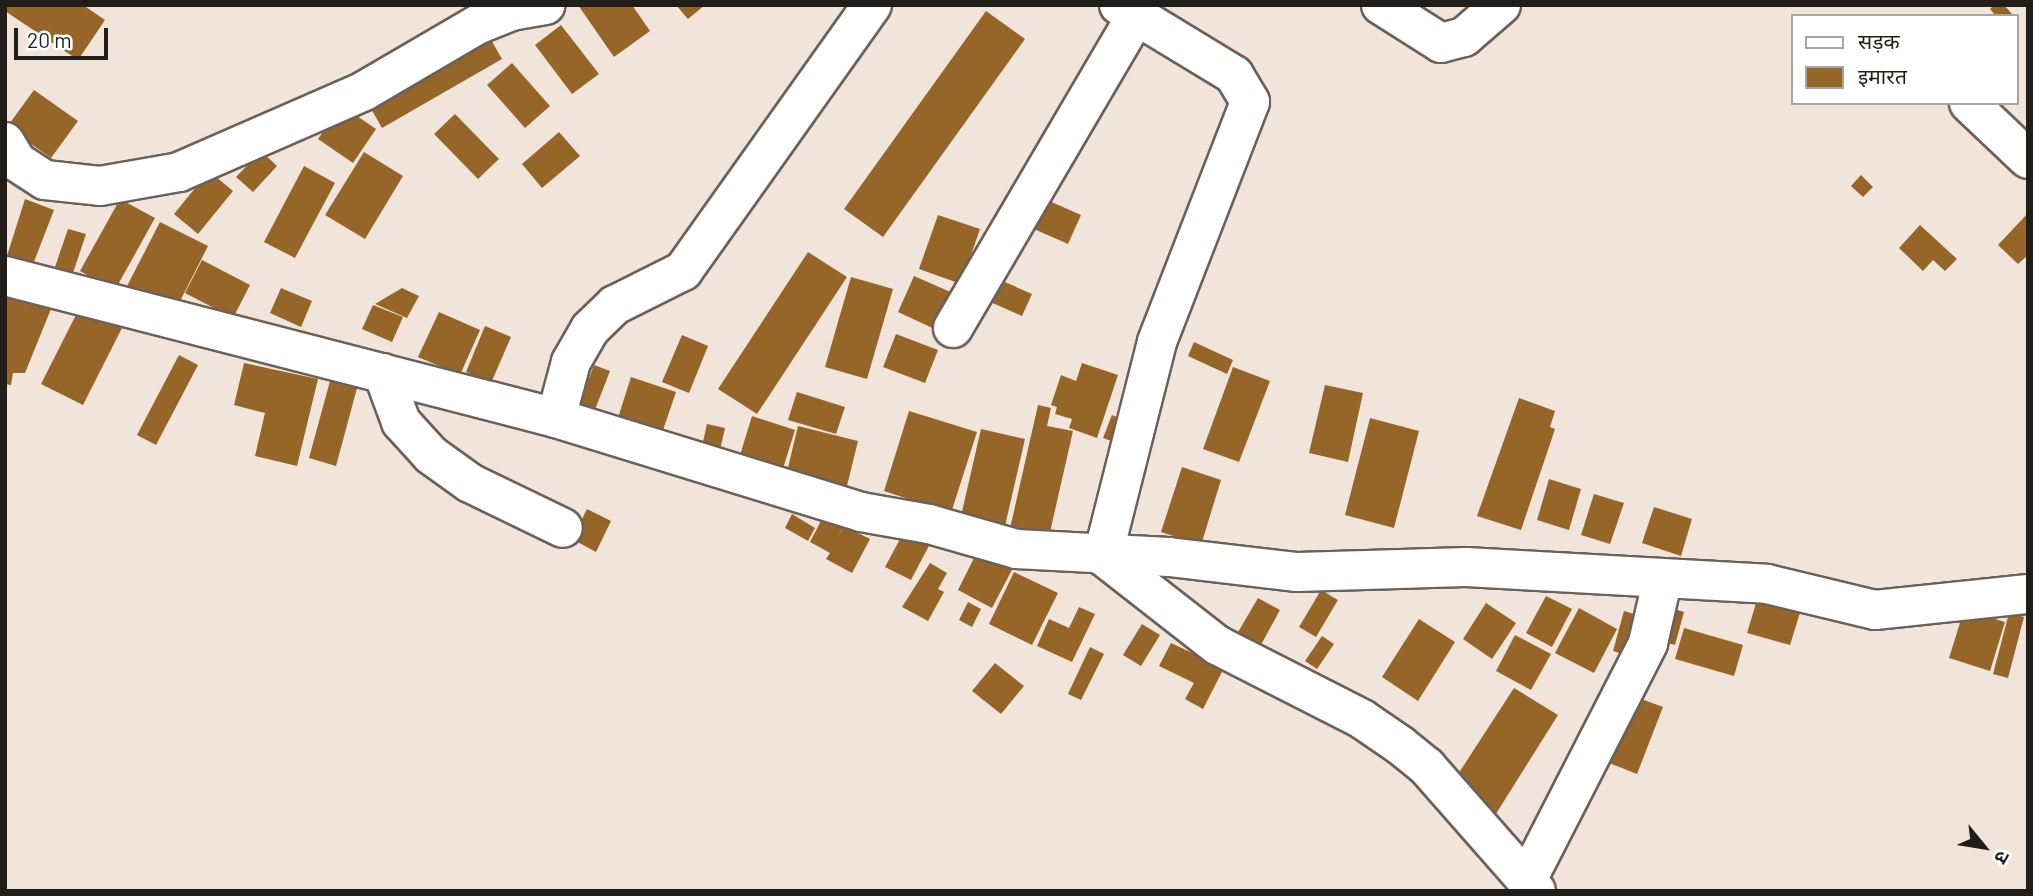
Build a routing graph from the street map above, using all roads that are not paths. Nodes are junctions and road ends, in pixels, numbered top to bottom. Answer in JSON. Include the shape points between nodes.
{"nodes":[{"id":1,"x":545,"y":5,"type":"edge"},
{"id":2,"x":872,"y":5,"type":"edge"},
{"id":3,"x":1381,"y":5,"type":"edge"},
{"id":4,"x":1501,"y":5,"type":"edge"},
{"id":5,"x":1127,"y":12,"type":"edge"},
{"id":6,"x":1971,"y":105,"type":"edge"},
{"id":7,"x":2028,"y":159,"type":"edge"},
{"id":8,"x":9,"y":164,"type":"edge"},
{"id":9,"x":5,"y":276,"type":"edge"},
{"id":10,"x":953,"y":328,"type":"dead end"},
{"id":11,"x":383,"y":373,"type":"junction"},
{"id":12,"x":556,"y":418,"type":"junction"},
{"id":13,"x":563,"y":528,"type":"dead end"},
{"id":14,"x":1103,"y":556,"type":"junction"},
{"id":15,"x":2028,"y":564,"type":"edge"},
{"id":16,"x":1662,"y":582,"type":"junction"},
{"id":17,"x":2016,"y":596,"type":"edge"},
{"id":18,"x":1532,"y":884,"type":"edge"}],
"edges":[{"from":1,"to":8,"type":"street","via":[[511,11],[477,25],[364,91],[179,172],[100,186],[45,180]]},
{"from":2,"to":12,"type":"street","via":[[684,271],[615,305],[590,329],[571,362]]},
{"from":3,"to":4,"type":"street","via":[[1441,43],[1464,37]]},
{"from":5,"to":10,"type":"street"},
{"from":5,"to":14,"type":"street","via":[[1234,75],[1245,86],[1250,102],[1157,342]]},
{"from":6,"to":7,"type":"street"},
{"from":9,"to":11,"type":"street"},
{"from":11,"to":12,"type":"street"},
{"from":11,"to":13,"type":"street","via":[[401,422],[431,455],[470,484]]},
{"from":12,"to":14,"type":"street","via":[[861,512],[929,524],[1016,549]]},
{"from":14,"to":16,"type":"street","via":[[1168,557],[1297,572],[1466,567]]},
{"from":14,"to":18,"type":"street","via":[[1217,645],[1362,719],[1401,745],[1427,767]]},
{"from":15,"to":17,"type":"street"},
{"from":16,"to":17,"type":"street","via":[[1767,584],[1875,610]]},
{"from":16,"to":18,"type":"street","via":[[1648,643]]}]}
